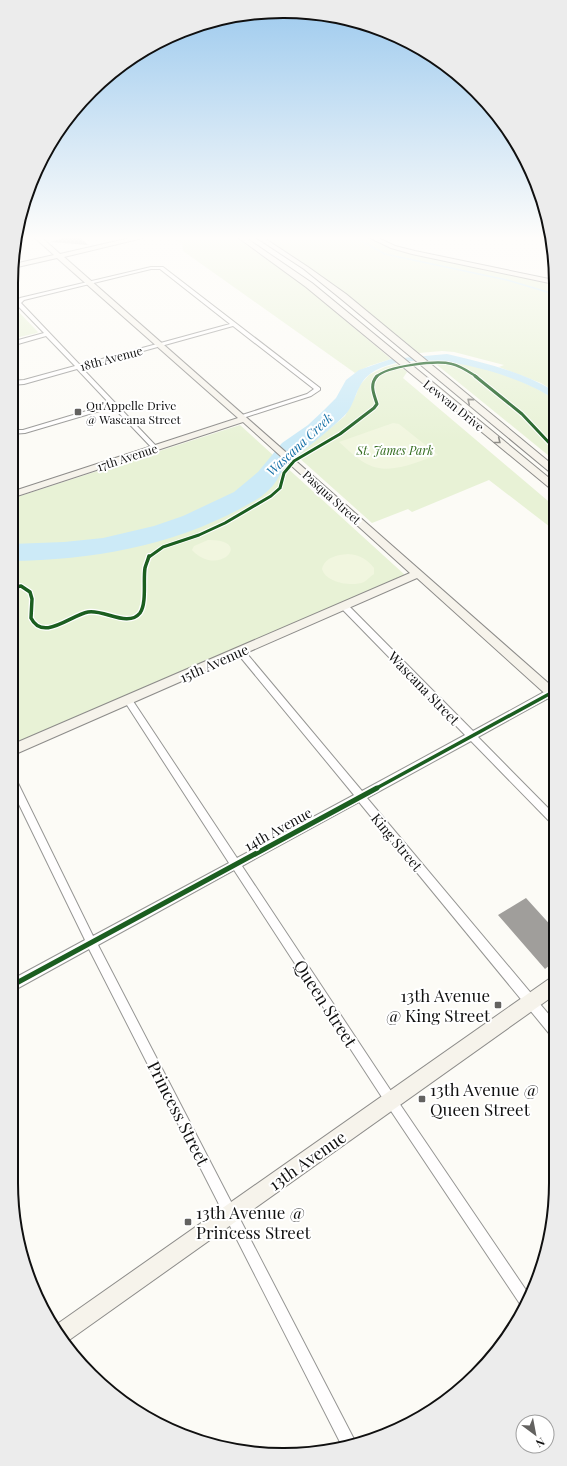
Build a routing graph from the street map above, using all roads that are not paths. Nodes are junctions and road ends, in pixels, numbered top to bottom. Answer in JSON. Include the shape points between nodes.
{"nodes":[{"id":1,"x":20,"y":304,"type":"edge"},
{"id":2,"x":115,"y":304,"type":"edge"},
{"id":3,"x":208,"y":304,"type":"edge"},
{"id":4,"x":332,"y":304,"type":"edge"},
{"id":5,"x":352,"y":304,"type":"edge"},
{"id":6,"x":234,"y":324,"type":"junction"},
{"id":7,"x":48,"y":334,"type":"junction"},
{"id":8,"x":18,"y":342,"type":"edge"},
{"id":9,"x":159,"y":345,"type":"junction"},
{"id":10,"x":78,"y":367,"type":"junction"},
{"id":11,"x":18,"y":382,"type":"edge"},
{"id":12,"x":114,"y":405,"type":"junction"},
{"id":13,"x":242,"y":418,"type":"junction"},
{"id":14,"x":18,"y":433,"type":"edge"},
{"id":15,"x":155,"y":448,"type":"junction"},
{"id":16,"x":549,"y":467,"type":"edge"},
{"id":17,"x":549,"y":483,"type":"edge"},
{"id":18,"x":18,"y":493,"type":"edge"},
{"id":19,"x":417,"y":574,"type":"junction"},
{"id":20,"x":344,"y":606,"type":"junction"},
{"id":21,"x":240,"y":651,"type":"junction"},
{"id":22,"x":549,"y":688,"type":"edge"},
{"id":23,"x":549,"y":695,"type":"edge"},
{"id":24,"x":128,"y":700,"type":"junction"},
{"id":25,"x":471,"y":736,"type":"junction"},
{"id":26,"x":18,"y":749,"type":"edge"},
{"id":27,"x":18,"y":792,"type":"edge"},
{"id":28,"x":360,"y":797,"type":"junction"},
{"id":29,"x":549,"y":815,"type":"edge"},
{"id":30,"x":235,"y":865,"type":"junction"},
{"id":31,"x":92,"y":942,"type":"junction"},
{"id":32,"x":18,"y":982,"type":"edge"},
{"id":33,"x":549,"y":990,"type":"edge"},
{"id":34,"x":530,"y":1003,"type":"junction"},
{"id":35,"x":549,"y":1025,"type":"edge"},
{"id":36,"x":391,"y":1101,"type":"junction"},
{"id":37,"x":231,"y":1213,"type":"junction"},
{"id":38,"x":523,"y":1298,"type":"edge"},
{"id":39,"x":64,"y":1331,"type":"edge"},
{"id":40,"x":347,"y":1440,"type":"edge"}],
"edges":[{"from":1,"to":7,"type":"street"},
{"from":2,"to":9,"type":"street","name":"Pasqua Street"},
{"from":3,"to":6,"type":"street"},
{"from":4,"to":17,"type":"street","name":"Lewvan Drive","one_way":true},
{"from":16,"to":5,"type":"street","name":"Lewvan Drive","one_way":true},
{"from":6,"to":9,"type":"street","name":"18th Avenue"},
{"from":6,"to":13,"type":"street","name":"17th Avenue","via":[[318,390]]},
{"from":7,"to":8,"type":"street"},
{"from":7,"to":10,"type":"street"},
{"from":9,"to":10,"type":"street","name":"18th Avenue"},
{"from":9,"to":13,"type":"street","name":"Pasqua Street"},
{"from":10,"to":11,"type":"street","name":"18th Avenue"},
{"from":10,"to":12,"type":"street"},
{"from":12,"to":14,"type":"street"},
{"from":12,"to":15,"type":"street"},
{"from":13,"to":15,"type":"street","name":"17th Avenue"},
{"from":13,"to":19,"type":"street","name":"Pasqua Street"},
{"from":15,"to":18,"type":"street","name":"17th Avenue"},
{"from":19,"to":20,"type":"street","name":"15th Avenue"},
{"from":19,"to":22,"type":"street","name":"Pasqua Street"},
{"from":20,"to":21,"type":"street","name":"15th Avenue"},
{"from":20,"to":25,"type":"street","name":"Wascana Street"},
{"from":21,"to":24,"type":"street","name":"15th Avenue"},
{"from":21,"to":28,"type":"street","name":"King Street"},
{"from":23,"to":25,"type":"street","name":"14th Avenue"},
{"from":24,"to":26,"type":"street","name":"15th Avenue"},
{"from":24,"to":30,"type":"street","name":"Queen Street"},
{"from":25,"to":28,"type":"street","name":"14th Avenue"},
{"from":25,"to":29,"type":"street","name":"Wascana Street"},
{"from":27,"to":31,"type":"street","name":"Princess Street"},
{"from":28,"to":30,"type":"street","name":"14th Avenue"},
{"from":28,"to":34,"type":"street","name":"King Street"},
{"from":30,"to":31,"type":"street","name":"14th Avenue"},
{"from":30,"to":36,"type":"street","name":"Queen Street"},
{"from":31,"to":32,"type":"street","name":"14th Avenue"},
{"from":31,"to":37,"type":"street","name":"Princess Street"},
{"from":33,"to":34,"type":"street","name":"13th Avenue"},
{"from":34,"to":35,"type":"street","name":"King Street"},
{"from":34,"to":36,"type":"street","name":"13th Avenue"},
{"from":36,"to":37,"type":"street","name":"13th Avenue"},
{"from":36,"to":38,"type":"street","name":"Queen Street"},
{"from":37,"to":39,"type":"street","name":"13th Avenue"},
{"from":37,"to":40,"type":"street","name":"Princess Street"}]}
